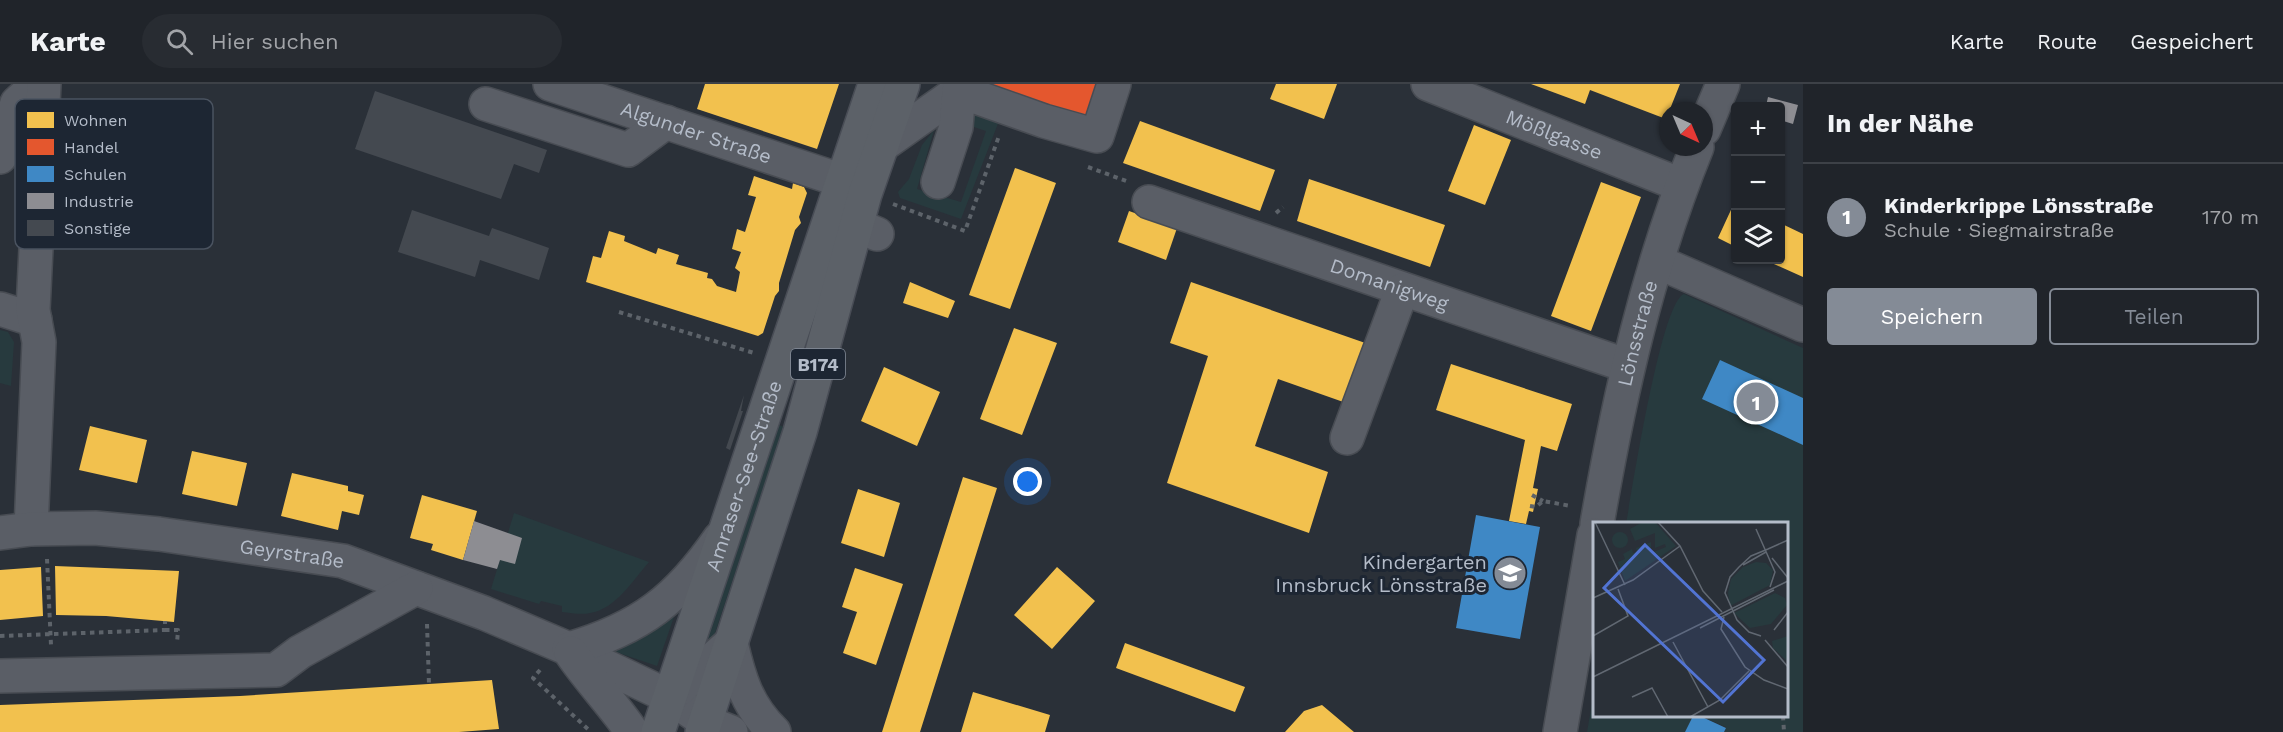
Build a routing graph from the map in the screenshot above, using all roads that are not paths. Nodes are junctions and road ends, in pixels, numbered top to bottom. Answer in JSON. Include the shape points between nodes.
{"nodes":[{"id":1,"x":44,"y":84,"type":"edge"},
{"id":2,"x":550,"y":84,"type":"edge"},
{"id":3,"x":875,"y":84,"type":"edge"},
{"id":4,"x":903,"y":84,"type":"edge"},
{"id":5,"x":1114,"y":84,"type":"edge"},
{"id":6,"x":1428,"y":84,"type":"edge"},
{"id":7,"x":1723,"y":84,"type":"edge"},
{"id":8,"x":966,"y":87,"type":"edge"},
{"id":9,"x":14,"y":92,"type":"edge"},
{"id":10,"x":43,"y":99,"type":"edge"},
{"id":11,"x":486,"y":104,"type":"dead end"},
{"id":12,"x":1713,"y":108,"type":"edge"},
{"id":13,"x":666,"y":122,"type":"junction"},
{"id":14,"x":882,"y":146,"type":"junction"},
{"id":15,"x":1693,"y":156,"type":"edge"},
{"id":16,"x":0,"y":157,"type":"edge"},
{"id":17,"x":938,"y":182,"type":"dead end"},
{"id":18,"x":1682,"y":185,"type":"junction"},
{"id":19,"x":854,"y":188,"type":"junction"},
{"id":20,"x":1149,"y":202,"type":"road end"},
{"id":21,"x":32,"y":249,"type":"edge"},
{"id":22,"x":1658,"y":262,"type":"junction"},
{"id":23,"x":1402,"y":290,"type":"junction"},
{"id":24,"x":0,"y":309,"type":"edge"},
{"id":25,"x":35,"y":320,"type":"junction"},
{"id":26,"x":1803,"y":325,"type":"edge"},
{"id":27,"x":1628,"y":366,"type":"junction"},
{"id":28,"x":1347,"y":438,"type":"dead end"},
{"id":29,"x":1586,"y":515,"type":"edge"},
{"id":30,"x":727,"y":529,"type":"junction"},
{"id":31,"x":26,"y":539,"type":"edge"},
{"id":32,"x":1593,"y":541,"type":"edge"},
{"id":33,"x":416,"y":588,"type":"junction"},
{"id":34,"x":731,"y":643,"type":"junction"},
{"id":35,"x":568,"y":649,"type":"junction"},
{"id":36,"x":0,"y":676,"type":"edge"},
{"id":37,"x":670,"y":697,"type":"junction"},
{"id":38,"x":713,"y":729,"type":"edge"},
{"id":39,"x":632,"y":732,"type":"edge"},
{"id":40,"x":658,"y":732,"type":"edge"},
{"id":41,"x":774,"y":732,"type":"edge"},
{"id":42,"x":1560,"y":732,"type":"edge"}],
"edges":[{"from":1,"to":10,"type":"street"},
{"from":2,"to":13,"type":"street","name":"Algunder Straße"},
{"from":3,"to":19,"type":"main road","name":"Amraser-See-Straße","number":"B174"},
{"from":4,"to":14,"type":"main road","name":"Amraser-See-Straße","number":"B174"},
{"from":5,"to":8,"type":"street","via":[[1097,136],[1044,121]]},
{"from":6,"to":18,"type":"street","name":"Mößlgasse"},
{"from":7,"to":12,"type":"street"},
{"from":8,"to":14,"type":"street"},
{"from":8,"to":17,"type":"street"},
{"from":9,"to":16,"type":"street"},
{"from":11,"to":13,"type":"street","via":[[628,150]]},
{"from":13,"to":19,"type":"street","name":"Algunder Straße"},
{"from":14,"to":19,"type":"main road","name":"Amraser-See-Straße","number":"B174"},
{"from":15,"to":18,"type":"street","name":"Lönsstraße"},
{"from":18,"to":22,"type":"street","name":"Lönsstraße"},
{"from":19,"to":30,"type":"main road","name":"Amraser-See-Straße","number":"B174"},
{"from":19,"to":34,"type":"main road","name":"Amraser-See-Straße","number":"B174","via":[[866,229]]},
{"from":20,"to":23,"type":"street","name":"Domanigweg"},
{"from":21,"to":25,"type":"street"},
{"from":22,"to":26,"type":"street"},
{"from":22,"to":27,"type":"street","name":"Lönsstraße"},
{"from":23,"to":27,"type":"street","name":"Domanigweg"},
{"from":23,"to":28,"type":"street"},
{"from":24,"to":25,"type":"street"},
{"from":25,"to":31,"type":"street","via":[[39,342]]},
{"from":27,"to":29,"type":"street","name":"Lönsstraße"},
{"from":30,"to":35,"type":"street","via":[[698,569],[667,601],[604,639]]},
{"from":30,"to":37,"type":"main road","name":"Amraser-See-Straße","number":"B174"},
{"from":31,"to":33,"type":"street","name":"Geyrstraße","via":[[95,528],[159,534],[343,561]]},
{"from":32,"to":42,"type":"street"},
{"from":33,"to":35,"type":"street","name":"Geyrstraße"},
{"from":33,"to":36,"type":"street","via":[[300,652],[276,670]]},
{"from":34,"to":37,"type":"street"},
{"from":34,"to":38,"type":"main road","name":"Amraser-See-Straße","number":"B174"},
{"from":34,"to":41,"type":"street","via":[[742,688],[758,717]]},
{"from":35,"to":37,"type":"street","name":"Geyrstraße"},
{"from":35,"to":39,"type":"street"},
{"from":37,"to":38,"type":"street","name":"Geyrstraße"},
{"from":37,"to":40,"type":"main road","name":"Amraser-See-Straße","number":"B174"}]}
